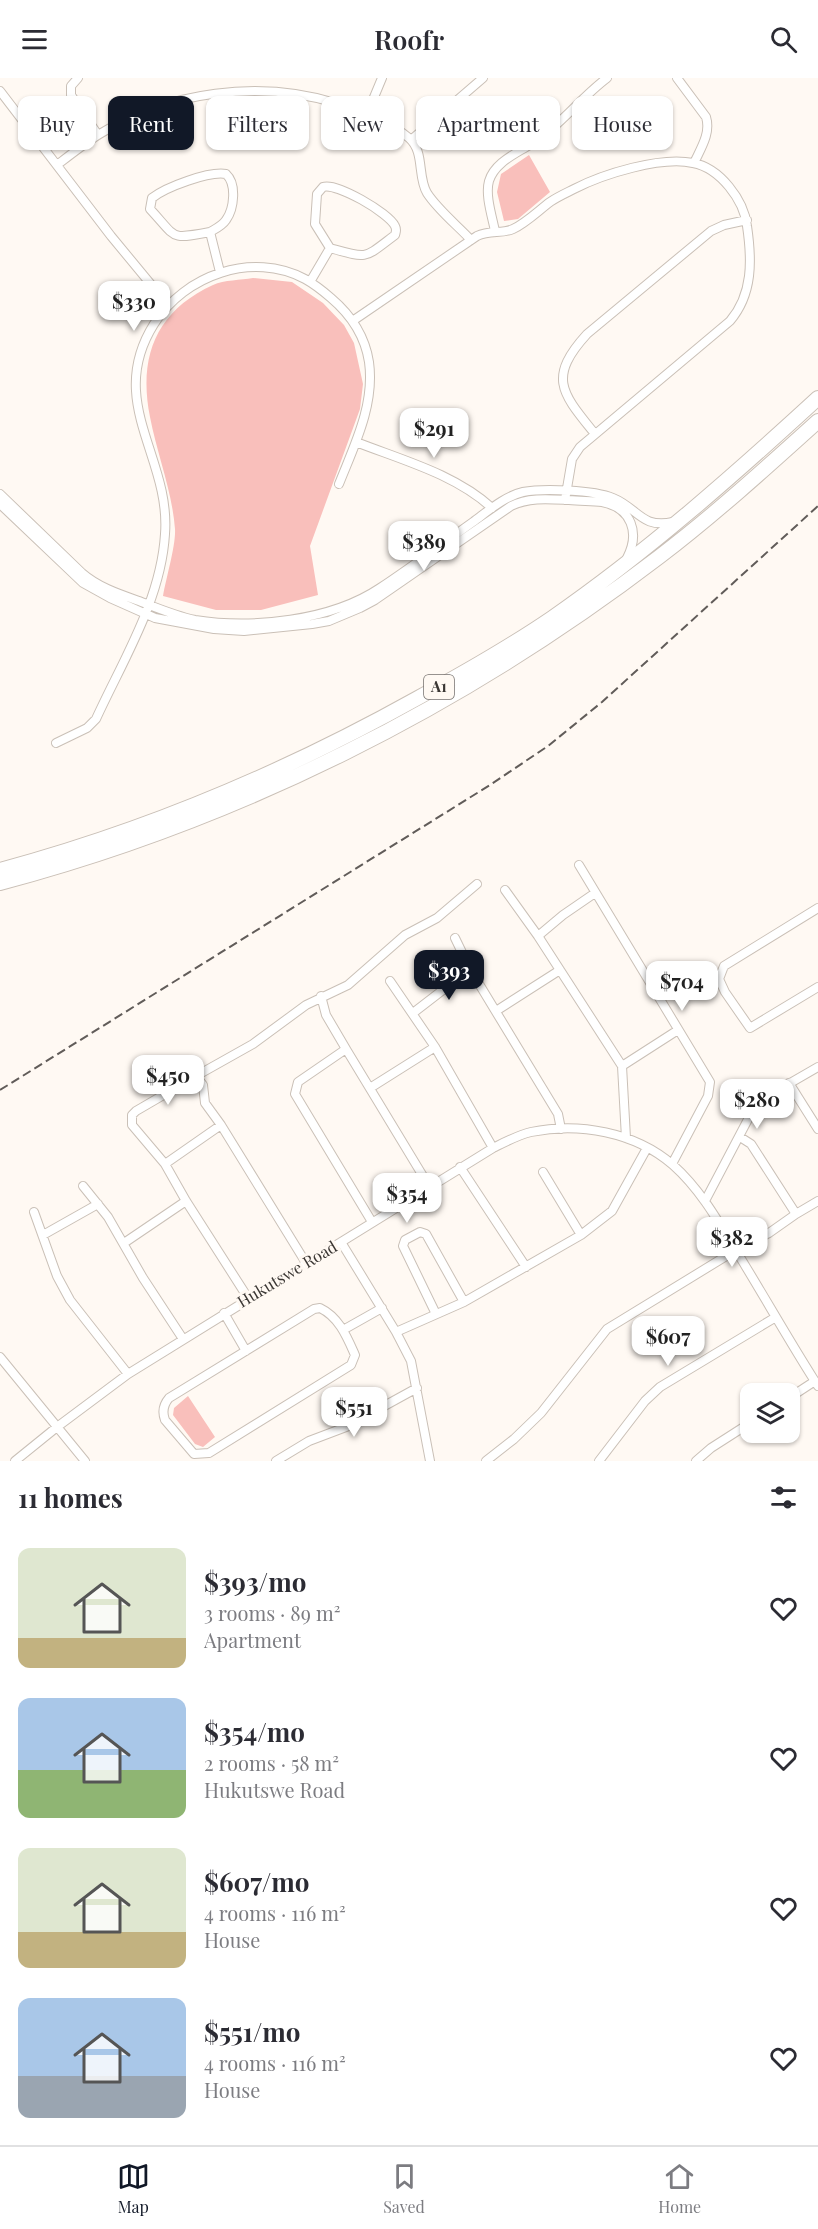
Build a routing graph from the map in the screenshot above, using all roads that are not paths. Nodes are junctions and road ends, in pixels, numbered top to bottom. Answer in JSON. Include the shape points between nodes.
{"nodes":[{"id":1,"x":78,"y":78,"type":"edge"},
{"id":2,"x":382,"y":78,"type":"edge"},
{"id":3,"x":483,"y":78,"type":"edge"},
{"id":4,"x":607,"y":78,"type":"edge"},
{"id":5,"x":677,"y":78,"type":"edge"},
{"id":6,"x":0,"y":92,"type":"edge"},
{"id":7,"x":374,"y":96,"type":"edge"},
{"id":8,"x":321,"y":99,"type":"edge"},
{"id":9,"x":98,"y":135,"type":"junction"},
{"id":10,"x":404,"y":136,"type":"edge"},
{"id":11,"x":411,"y":140,"type":"junction"},
{"id":12,"x":694,"y":163,"type":"junction"},
{"id":13,"x":57,"y":165,"type":"junction"},
{"id":14,"x":747,"y":220,"type":"junction"},
{"id":15,"x":495,"y":231,"type":"junction"},
{"id":16,"x":210,"y":232,"type":"junction"},
{"id":17,"x":471,"y":240,"type":"junction"},
{"id":18,"x":330,"y":248,"type":"junction"},
{"id":19,"x":220,"y":272,"type":"junction"},
{"id":20,"x":310,"y":282,"type":"junction"},
{"id":21,"x":168,"y":305,"type":"junction"},
{"id":22,"x":354,"y":320,"type":"junction"},
{"id":23,"x":818,"y":398,"type":"edge"},
{"id":24,"x":818,"y":421,"type":"edge"},
{"id":25,"x":595,"y":434,"type":"junction"},
{"id":26,"x":356,"y":442,"type":"junction"},
{"id":27,"x":339,"y":484,"type":"dead end"},
{"id":28,"x":566,"y":491,"type":"junction"},
{"id":29,"x":0,"y":494,"type":"edge"},
{"id":30,"x":566,"y":500,"type":"junction"},
{"id":31,"x":0,"y":504,"type":"edge"},
{"id":32,"x":492,"y":508,"type":"junction"},
{"id":33,"x":681,"y":520,"type":"junction"},
{"id":34,"x":624,"y":565,"type":"junction"},
{"id":35,"x":149,"y":605,"type":"junction"},
{"id":36,"x":145,"y":614,"type":"junction"},
{"id":37,"x":56,"y":743,"type":"dead end"},
{"id":38,"x":579,"y":865,"type":"dead end"},
{"id":39,"x":0,"y":870,"type":"edge"},
{"id":40,"x":0,"y":883,"type":"edge"},
{"id":41,"x":477,"y":884,"type":"dead end"},
{"id":42,"x":505,"y":890,"type":"dead end"},
{"id":43,"x":595,"y":893,"type":"junction"},
{"id":44,"x":818,"y":908,"type":"edge"},
{"id":45,"x":538,"y":936,"type":"junction"},
{"id":46,"x":455,"y":938,"type":"dead end"},
{"id":47,"x":470,"y":969,"type":"junction"},
{"id":48,"x":560,"y":970,"type":"junction"},
{"id":49,"x":390,"y":981,"type":"dead end"},
{"id":50,"x":818,"y":987,"type":"edge"},
{"id":51,"x":321,"y":996,"type":"junction"},
{"id":52,"x":496,"y":1011,"type":"junction"},
{"id":53,"x":413,"y":1013,"type":"junction"},
{"id":54,"x":678,"y":1030,"type":"junction"},
{"id":55,"x":435,"y":1047,"type":"junction"},
{"id":56,"x":346,"y":1049,"type":"junction"},
{"id":57,"x":622,"y":1066,"type":"junction"},
{"id":58,"x":818,"y":1067,"type":"edge"},
{"id":59,"x":196,"y":1076,"type":"junction"},
{"id":60,"x":789,"y":1083,"type":"junction"},
{"id":61,"x":370,"y":1088,"type":"junction"},
{"id":62,"x":221,"y":1125,"type":"junction"},
{"id":63,"x":561,"y":1129,"type":"junction"},
{"id":64,"x":818,"y":1129,"type":"edge"},
{"id":65,"x":740,"y":1137,"type":"junction"},
{"id":66,"x":626,"y":1138,"type":"junction"},
{"id":67,"x":493,"y":1148,"type":"junction"},
{"id":68,"x":647,"y":1148,"type":"junction"},
{"id":69,"x":165,"y":1164,"type":"junction"},
{"id":70,"x":672,"y":1164,"type":"junction"},
{"id":71,"x":460,"y":1167,"type":"junction"},
{"id":72,"x":543,"y":1172,"type":"dead end"},
{"id":73,"x":83,"y":1186,"type":"dead end"},
{"id":74,"x":429,"y":1186,"type":"junction"},
{"id":75,"x":186,"y":1201,"type":"junction"},
{"id":76,"x":705,"y":1201,"type":"junction"},
{"id":77,"x":818,"y":1201,"type":"edge"},
{"id":78,"x":98,"y":1204,"type":"junction"},
{"id":79,"x":34,"y":1212,"type":"dead end"},
{"id":80,"x":796,"y":1214,"type":"junction"},
{"id":81,"x":372,"y":1222,"type":"junction"},
{"id":82,"x":43,"y":1235,"type":"junction"},
{"id":83,"x":581,"y":1235,"type":"junction"},
{"id":84,"x":341,"y":1242,"type":"junction"},
{"id":85,"x":123,"y":1243,"type":"junction"},
{"id":86,"x":736,"y":1251,"type":"junction"},
{"id":87,"x":306,"y":1263,"type":"junction"},
{"id":88,"x":526,"y":1267,"type":"junction"},
{"id":89,"x":248,"y":1298,"type":"junction"},
{"id":90,"x":464,"y":1302,"type":"junction"},
{"id":91,"x":382,"y":1308,"type":"junction"},
{"id":92,"x":224,"y":1313,"type":"junction"},
{"id":93,"x":436,"y":1314,"type":"junction"},
{"id":94,"x":776,"y":1317,"type":"junction"},
{"id":95,"x":343,"y":1330,"type":"junction"},
{"id":96,"x":396,"y":1332,"type":"junction"},
{"id":97,"x":183,"y":1339,"type":"junction"},
{"id":98,"x":246,"y":1351,"type":"junction"},
{"id":99,"x":0,"y":1357,"type":"edge"},
{"id":100,"x":128,"y":1374,"type":"junction"},
{"id":101,"x":817,"y":1383,"type":"edge"},
{"id":102,"x":417,"y":1388,"type":"junction"},
{"id":103,"x":800,"y":1392,"type":"edge"},
{"id":104,"x":57,"y":1427,"type":"junction"},
{"id":105,"x":740,"y":1429,"type":"edge"},
{"id":106,"x":15,"y":1461,"type":"edge"},
{"id":107,"x":85,"y":1461,"type":"edge"},
{"id":108,"x":276,"y":1461,"type":"edge"},
{"id":109,"x":430,"y":1461,"type":"edge"},
{"id":110,"x":486,"y":1461,"type":"edge"},
{"id":111,"x":599,"y":1461,"type":"edge"},
{"id":112,"x":696,"y":1461,"type":"edge"}],
"edges":[{"from":1,"to":9,"type":"street","via":[[70,95]]},
{"from":2,"to":7,"type":"street"},
{"from":3,"to":11,"type":"street"},
{"from":4,"to":15,"type":"street","via":[[491,175],[488,183]]},
{"from":5,"to":12,"type":"street","via":[[708,123]]},
{"from":6,"to":13,"type":"street"},
{"from":8,"to":9,"type":"street","via":[[259,90],[201,95],[140,114]]},
{"from":9,"to":13,"type":"street"},
{"from":10,"to":11,"type":"street"},
{"from":11,"to":17,"type":"street","via":[[418,152],[426,191]]},
{"from":12,"to":14,"type":"street","via":[[727,183]]},
{"from":12,"to":15,"type":"street","via":[[658,163],[626,169],[552,200],[511,230]]},
{"from":13,"to":21,"type":"street"},
{"from":14,"to":25,"type":"street","via":[[751,265],[737,312]]},
{"from":14,"to":25,"type":"street","via":[[711,231],[572,350],[564,370],[564,391]]},
{"from":15,"to":17,"type":"street"},
{"from":16,"to":16,"type":"street","via":[[175,236],[150,209],[152,198],[180,184],[226,174],[234,189],[228,216]]},
{"from":16,"to":19,"type":"street"},
{"from":17,"to":22,"type":"street"},
{"from":18,"to":18,"type":"street","via":[[315,224],[317,194],[323,187],[334,186],[360,199],[394,224],[395,235],[368,255]]},
{"from":18,"to":20,"type":"street"},
{"from":19,"to":20,"type":"street","via":[[261,268],[286,272]]},
{"from":19,"to":21,"type":"street","via":[[188,288]]},
{"from":20,"to":22,"type":"street"},
{"from":21,"to":35,"type":"street","via":[[145,339],[135,382],[136,405],[165,516],[162,561]]},
{"from":22,"to":26,"type":"street","via":[[366,350],[370,379],[367,407]]},
{"from":23,"to":33,"type":"highway","number":"A1"},
{"from":24,"to":40,"type":"highway","number":"A1","via":[[659,557],[559,629],[440,703],[247,798],[80,860]]},
{"from":25,"to":28,"type":"street","via":[[572,459]]},
{"from":26,"to":27,"type":"street"},
{"from":26,"to":32,"type":"street","via":[[459,484]]},
{"from":28,"to":30,"type":"street"},
{"from":28,"to":32,"type":"street","via":[[520,492]]},
{"from":28,"to":33,"type":"street","via":[[616,499],[654,524]]},
{"from":29,"to":35,"type":"street","via":[[88,578]]},
{"from":30,"to":34,"type":"street","via":[[600,502],[627,516],[634,540]]},
{"from":30,"to":36,"type":"street","via":[[526,500],[511,506],[375,600],[329,621],[227,630]]},
{"from":31,"to":36,"type":"street","via":[[83,583]]},
{"from":32,"to":35,"type":"street","via":[[379,589],[329,612],[242,623],[195,620]]},
{"from":33,"to":34,"type":"highway","number":"A1"},
{"from":34,"to":39,"type":"highway","number":"A1","via":[[478,665],[314,753],[179,811]]},
{"from":35,"to":36,"type":"street"},
{"from":36,"to":37,"type":"street","via":[[96,719],[87,728]]},
{"from":38,"to":43,"type":"street"},
{"from":41,"to":51,"type":"street","via":[[437,918],[405,935],[348,985]]},
{"from":42,"to":45,"type":"street"},
{"from":43,"to":45,"type":"street"},
{"from":43,"to":54,"type":"street"},
{"from":44,"to":50,"type":"street","via":[[724,966],[719,979],[750,1028]]},
{"from":45,"to":48,"type":"street"},
{"from":46,"to":47,"type":"street"},
{"from":47,"to":52,"type":"street"},
{"from":47,"to":53,"type":"street"},
{"from":48,"to":52,"type":"street"},
{"from":48,"to":57,"type":"street"},
{"from":49,"to":53,"type":"street"},
{"from":51,"to":56,"type":"street","via":[[326,1015]]},
{"from":51,"to":59,"type":"street","via":[[253,1044]]},
{"from":52,"to":63,"type":"street","via":[[558,1114]]},
{"from":53,"to":55,"type":"street"},
{"from":54,"to":57,"type":"street"},
{"from":54,"to":70,"type":"street","via":[[710,1082],[708,1096]]},
{"from":55,"to":61,"type":"street"},
{"from":55,"to":67,"type":"street"},
{"from":56,"to":61,"type":"street"},
{"from":56,"to":81,"type":"street","via":[[298,1082],[295,1094]]},
{"from":57,"to":66,"type":"street"},
{"from":58,"to":60,"type":"street"},
{"from":59,"to":62,"type":"street","via":[[203,1085],[205,1103]]},
{"from":59,"to":69,"type":"street","via":[[132,1115],[132,1125]]},
{"from":60,"to":64,"type":"street"},
{"from":60,"to":65,"type":"street","via":[[759,1101]]},
{"from":61,"to":74,"type":"street"},
{"from":62,"to":69,"type":"street"},
{"from":62,"to":87,"type":"street"},
{"from":63,"to":66,"type":"street","name":"Hukutswe Road"},
{"from":63,"to":67,"type":"street","name":"Hukutswe Road","via":[[529,1132]]},
{"from":65,"to":76,"type":"street"},
{"from":65,"to":80,"type":"street","via":[[751,1144]]},
{"from":66,"to":68,"type":"street","name":"Hukutswe Road"},
{"from":67,"to":71,"type":"street","name":"Hukutswe Road"},
{"from":68,"to":70,"type":"street","name":"Hukutswe Road"},
{"from":68,"to":83,"type":"street","via":[[612,1211]]},
{"from":69,"to":75,"type":"street"},
{"from":70,"to":76,"type":"street","name":"Hukutswe Road"},
{"from":71,"to":74,"type":"street","name":"Hukutswe Road"},
{"from":71,"to":88,"type":"street"},
{"from":72,"to":83,"type":"street"},
{"from":73,"to":78,"type":"street"},
{"from":74,"to":81,"type":"street","name":"Hukutswe Road"},
{"from":75,"to":85,"type":"street"},
{"from":75,"to":89,"type":"street"},
{"from":76,"to":86,"type":"street","name":"Hukutswe Road"},
{"from":77,"to":80,"type":"street"},
{"from":78,"to":82,"type":"street"},
{"from":78,"to":85,"type":"street"},
{"from":79,"to":82,"type":"street"},
{"from":80,"to":86,"type":"street"},
{"from":81,"to":84,"type":"street","name":"Hukutswe Road"},
{"from":82,"to":100,"type":"street","via":[[70,1300]]},
{"from":83,"to":88,"type":"street"},
{"from":84,"to":87,"type":"street","name":"Hukutswe Road"},
{"from":84,"to":91,"type":"street"},
{"from":85,"to":97,"type":"street"},
{"from":86,"to":94,"type":"street","name":"Hukutswe Road"},
{"from":86,"to":110,"type":"street","via":[[607,1329],[542,1413]]},
{"from":87,"to":89,"type":"street","name":"Hukutswe Road"},
{"from":88,"to":90,"type":"street"},
{"from":89,"to":92,"type":"street","name":"Hukutswe Road"},
{"from":90,"to":93,"type":"street"},
{"from":90,"to":93,"type":"street","via":[[426,1234],[420,1232],[405,1239],[404,1248]]},
{"from":91,"to":95,"type":"street"},
{"from":91,"to":96,"type":"street"},
{"from":92,"to":97,"type":"street","name":"Hukutswe Road"},
{"from":92,"to":98,"type":"street"},
{"from":93,"to":96,"type":"street"},
{"from":94,"to":101,"type":"street","name":"Hukutswe Road"},
{"from":94,"to":111,"type":"street","via":[[660,1387]]},
{"from":95,"to":98,"type":"street","via":[[326,1311],[314,1309]]},
{"from":95,"to":98,"type":"street","via":[[355,1355],[351,1365],[209,1453],[194,1454],[165,1420],[165,1403]]},
{"from":96,"to":102,"type":"street","via":[[413,1366]]},
{"from":97,"to":100,"type":"street","name":"Hukutswe Road"},
{"from":99,"to":104,"type":"street"},
{"from":100,"to":104,"type":"street","name":"Hukutswe Road"},
{"from":101,"to":103,"type":"street"},
{"from":102,"to":108,"type":"street"},
{"from":102,"to":109,"type":"street"},
{"from":104,"to":106,"type":"street","name":"Hukutswe Road"},
{"from":104,"to":107,"type":"street"},
{"from":105,"to":112,"type":"street"}]}
